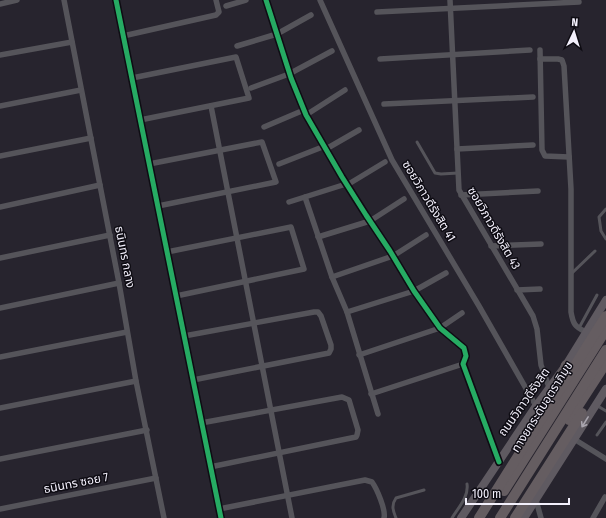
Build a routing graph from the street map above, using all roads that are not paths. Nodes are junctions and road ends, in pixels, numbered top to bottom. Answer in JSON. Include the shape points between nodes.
{"nodes":[{"id":1,"x":17,"y":0,"type":"edge"},
{"id":2,"x":64,"y":0,"type":"edge"},
{"id":3,"x":116,"y":0,"type":"edge"},
{"id":4,"x":216,"y":0,"type":"edge"},
{"id":5,"x":246,"y":0,"type":"edge"},
{"id":6,"x":266,"y":0,"type":"edge"},
{"id":7,"x":320,"y":0,"type":"edge"},
{"id":8,"x":450,"y":0,"type":"edge"},
{"id":9,"x":578,"y":2,"type":"dead end"},
{"id":10,"x":0,"y":4,"type":"edge"},
{"id":11,"x":226,"y":6,"type":"dead end"},
{"id":12,"x":451,"y":9,"type":"junction"},
{"id":13,"x":377,"y":12,"type":"dead end"},
{"id":14,"x":311,"y":15,"type":"dead end"},
{"id":15,"x":277,"y":34,"type":"junction"},
{"id":16,"x":124,"y":36,"type":"junction"},
{"id":17,"x":72,"y":42,"type":"junction"},
{"id":18,"x":237,"y":46,"type":"dead end"},
{"id":19,"x":530,"y":50,"type":"dead end"},
{"id":20,"x":540,"y":50,"type":"dead end"},
{"id":21,"x":332,"y":51,"type":"dead end"},
{"id":22,"x":453,"y":54,"type":"junction"},
{"id":23,"x":0,"y":55,"type":"edge"},
{"id":24,"x":380,"y":59,"type":"dead end"},
{"id":25,"x":540,"y":59,"type":"junction"},
{"id":26,"x":289,"y":74,"type":"junction"},
{"id":27,"x":132,"y":78,"type":"junction"},
{"id":28,"x":251,"y":88,"type":"dead end"},
{"id":29,"x":82,"y":90,"type":"junction"},
{"id":30,"x":345,"y":90,"type":"dead end"},
{"id":31,"x":533,"y":98,"type":"dead end"},
{"id":32,"x":455,"y":102,"type":"junction"},
{"id":33,"x":384,"y":104,"type":"dead end"},
{"id":34,"x":0,"y":106,"type":"edge"},
{"id":35,"x":211,"y":106,"type":"junction"},
{"id":36,"x":305,"y":113,"type":"junction"},
{"id":37,"x":140,"y":120,"type":"junction"},
{"id":38,"x":264,"y":127,"type":"dead end"},
{"id":39,"x":359,"y":130,"type":"dead end"},
{"id":40,"x":91,"y":138,"type":"junction"},
{"id":41,"x":417,"y":142,"type":"dead end"},
{"id":42,"x":533,"y":145,"type":"dead end"},
{"id":43,"x":325,"y":148,"type":"junction"},
{"id":44,"x":220,"y":149,"type":"junction"},
{"id":45,"x":457,"y":149,"type":"junction"},
{"id":46,"x":0,"y":156,"type":"edge"},
{"id":47,"x":569,"y":157,"type":"junction"},
{"id":48,"x":385,"y":162,"type":"dead end"},
{"id":49,"x":149,"y":164,"type":"junction"},
{"id":50,"x":279,"y":164,"type":"dead end"},
{"id":51,"x":458,"y":173,"type":"junction"},
{"id":52,"x":347,"y":184,"type":"junction"},
{"id":53,"x":100,"y":185,"type":"junction"},
{"id":54,"x":538,"y":191,"type":"dead end"},
{"id":55,"x":228,"y":192,"type":"junction"},
{"id":56,"x":461,"y":195,"type":"junction"},
{"id":57,"x":305,"y":197,"type":"junction"},
{"id":58,"x":404,"y":199,"type":"dead end"},
{"id":59,"x":289,"y":202,"type":"dead end"},
{"id":60,"x":158,"y":206,"type":"junction"},
{"id":61,"x":0,"y":208,"type":"edge"},
{"id":62,"x":606,"y":209,"type":"edge"},
{"id":63,"x":370,"y":221,"type":"junction"},
{"id":64,"x":110,"y":235,"type":"junction"},
{"id":65,"x":426,"y":235,"type":"dead end"},
{"id":66,"x":318,"y":237,"type":"junction"},
{"id":67,"x":237,"y":238,"type":"junction"},
{"id":68,"x":606,"y":240,"type":"edge"},
{"id":69,"x":541,"y":244,"type":"dead end"},
{"id":70,"x":491,"y":246,"type":"junction"},
{"id":71,"x":595,"y":251,"type":"dead end"},
{"id":72,"x":167,"y":252,"type":"junction"},
{"id":73,"x":393,"y":256,"type":"junction"},
{"id":74,"x":0,"y":258,"type":"edge"},
{"id":75,"x":446,"y":273,"type":"dead end"},
{"id":76,"x":570,"y":275,"type":"junction"},
{"id":77,"x":332,"y":277,"type":"junction"},
{"id":78,"x":246,"y":282,"type":"junction"},
{"id":79,"x":119,"y":283,"type":"junction"},
{"id":80,"x":540,"y":289,"type":"dead end"},
{"id":81,"x":518,"y":290,"type":"junction"},
{"id":82,"x":414,"y":291,"type":"junction"},
{"id":83,"x":597,"y":295,"type":"dead end"},
{"id":84,"x":176,"y":296,"type":"junction"},
{"id":85,"x":606,"y":300,"type":"edge"},
{"id":86,"x":0,"y":308,"type":"edge"},
{"id":87,"x":347,"y":312,"type":"junction"},
{"id":88,"x":462,"y":313,"type":"dead end"},
{"id":89,"x":606,"y":316,"type":"edge"},
{"id":90,"x":254,"y":323,"type":"junction"},
{"id":91,"x":440,"y":328,"type":"junction"},
{"id":92,"x":582,"y":330,"type":"junction"},
{"id":93,"x":606,"y":330,"type":"edge"},
{"id":94,"x":127,"y":332,"type":"junction"},
{"id":95,"x":184,"y":336,"type":"junction"},
{"id":96,"x":606,"y":350,"type":"edge"},
{"id":97,"x":359,"y":355,"type":"junction"},
{"id":98,"x":0,"y":357,"type":"edge"},
{"id":99,"x":606,"y":363,"type":"edge"},
{"id":100,"x":463,"y":364,"type":"junction"},
{"id":101,"x":566,"y":365,"type":"junction"},
{"id":102,"x":262,"y":366,"type":"junction"},
{"id":103,"x":606,"y":376,"type":"edge"},
{"id":104,"x":193,"y":380,"type":"junction"},
{"id":105,"x":136,"y":381,"type":"junction"},
{"id":106,"x":549,"y":388,"type":"junction"},
{"id":107,"x":606,"y":389,"type":"edge"},
{"id":108,"x":371,"y":394,"type":"junction"},
{"id":109,"x":596,"y":405,"type":"junction"},
{"id":110,"x":536,"y":406,"type":"junction"},
{"id":111,"x":0,"y":408,"type":"edge"},
{"id":112,"x":271,"y":409,"type":"junction"},
{"id":113,"x":606,"y":411,"type":"edge"},
{"id":114,"x":378,"y":414,"type":"dead end"},
{"id":115,"x":606,"y":422,"type":"edge"},
{"id":116,"x":201,"y":423,"type":"junction"},
{"id":117,"x":147,"y":430,"type":"junction"},
{"id":118,"x":597,"y":435,"type":"dead end"},
{"id":119,"x":574,"y":439,"type":"junction"},
{"id":120,"x":280,"y":453,"type":"junction"},
{"id":121,"x":0,"y":459,"type":"edge"},
{"id":122,"x":606,"y":459,"type":"edge"},
{"id":123,"x":500,"y":466,"type":"junction"},
{"id":124,"x":210,"y":467,"type":"junction"},
{"id":125,"x":156,"y":478,"type":"junction"},
{"id":126,"x":467,"y":484,"type":"dead end"},
{"id":127,"x":424,"y":490,"type":"dead end"},
{"id":128,"x":288,"y":495,"type":"junction"},
{"id":129,"x":605,"y":497,"type":"dead end"},
{"id":130,"x":536,"y":500,"type":"junction"},
{"id":131,"x":0,"y":509,"type":"edge"},
{"id":132,"x":219,"y":509,"type":"junction"},
{"id":133,"x":164,"y":518,"type":"edge"},
{"id":134,"x":221,"y":518,"type":"edge"},
{"id":135,"x":292,"y":518,"type":"edge"},
{"id":136,"x":384,"y":518,"type":"edge"},
{"id":137,"x":396,"y":518,"type":"edge"},
{"id":138,"x":452,"y":518,"type":"edge"},
{"id":139,"x":461,"y":518,"type":"edge"},
{"id":140,"x":471,"y":518,"type":"edge"},
{"id":141,"x":479,"y":518,"type":"edge"},
{"id":142,"x":487,"y":518,"type":"edge"},
{"id":143,"x":500,"y":518,"type":"edge"},
{"id":144,"x":508,"y":518,"type":"edge"},
{"id":145,"x":515,"y":518,"type":"edge"},
{"id":146,"x":524,"y":518,"type":"edge"},
{"id":147,"x":541,"y":518,"type":"edge"},
{"id":148,"x":592,"y":518,"type":"edge"}],
"edges":[{"from":1,"to":10,"type":"street"},
{"from":2,"to":17,"type":"street","name":"ธนินทร กลาง"},
{"from":3,"to":16,"type":"street"},
{"from":4,"to":16,"type":"street","via":[[219,12],[216,15]]},
{"from":5,"to":11,"type":"street"},
{"from":6,"to":15,"type":"street"},
{"from":7,"to":110,"type":"street","name":"ซอยวิภาวดีรังสิต 41","via":[[392,160]]},
{"from":8,"to":12,"type":"street","name":"ซอยวิภาวดีรังสิต 43"},
{"from":9,"to":12,"type":"street"},
{"from":12,"to":13,"type":"street"},
{"from":12,"to":22,"type":"street","name":"ซอยวิภาวดีรังสิต 43"},
{"from":14,"to":15,"type":"street"},
{"from":15,"to":18,"type":"street"},
{"from":15,"to":26,"type":"street"},
{"from":16,"to":27,"type":"street"},
{"from":17,"to":23,"type":"street"},
{"from":17,"to":29,"type":"street","name":"ธนินทร กลาง"},
{"from":19,"to":22,"type":"street"},
{"from":20,"to":25,"type":"street"},
{"from":21,"to":26,"type":"street"},
{"from":22,"to":24,"type":"street"},
{"from":22,"to":32,"type":"street","name":"ซอยวิภาวดีรังสิต 43"},
{"from":25,"to":47,"type":"street","via":[[558,59],[563,62]]},
{"from":25,"to":47,"type":"street","via":[[542,150],[545,156]]},
{"from":26,"to":28,"type":"street"},
{"from":26,"to":36,"type":"street"},
{"from":27,"to":35,"type":"street","via":[[236,58],[249,98]]},
{"from":27,"to":37,"type":"street"},
{"from":29,"to":34,"type":"street"},
{"from":29,"to":40,"type":"street","name":"ธนินทร กลาง"},
{"from":30,"to":36,"type":"street"},
{"from":31,"to":32,"type":"street"},
{"from":32,"to":33,"type":"street"},
{"from":32,"to":45,"type":"street","name":"ซอยวิภาวดีรังสิต 43"},
{"from":35,"to":37,"type":"street"},
{"from":35,"to":44,"type":"street"},
{"from":36,"to":38,"type":"street"},
{"from":36,"to":43,"type":"street"},
{"from":37,"to":49,"type":"street"},
{"from":39,"to":43,"type":"street"},
{"from":40,"to":46,"type":"street"},
{"from":40,"to":53,"type":"street","name":"ธนินทร กลาง"},
{"from":41,"to":51,"type":"lane","via":[[435,173]]},
{"from":42,"to":45,"type":"street"},
{"from":43,"to":50,"type":"street"},
{"from":43,"to":52,"type":"street"},
{"from":44,"to":49,"type":"street"},
{"from":44,"to":55,"type":"street"},
{"from":44,"to":55,"type":"street","via":[[262,142],[276,182]]},
{"from":45,"to":51,"type":"street","name":"ซอยวิภาวดีรังสิต 43"},
{"from":47,"to":76,"type":"street"},
{"from":48,"to":52,"type":"street"},
{"from":49,"to":60,"type":"street"},
{"from":51,"to":56,"type":"street","name":"ซอยวิภาวดีรังสิต 43"},
{"from":52,"to":57,"type":"street"},
{"from":52,"to":63,"type":"street"},
{"from":53,"to":61,"type":"street"},
{"from":53,"to":64,"type":"street","name":"ธนินทร กลาง"},
{"from":54,"to":56,"type":"street"},
{"from":55,"to":60,"type":"street"},
{"from":55,"to":67,"type":"street"},
{"from":56,"to":70,"type":"street","name":"ซอยวิภาวดีรังสิต 43"},
{"from":57,"to":59,"type":"street"},
{"from":57,"to":66,"type":"street"},
{"from":58,"to":63,"type":"street"},
{"from":60,"to":72,"type":"street"},
{"from":62,"to":68,"type":"lane","via":[[599,217],[600,230]]},
{"from":63,"to":66,"type":"street"},
{"from":63,"to":73,"type":"street"},
{"from":64,"to":74,"type":"street"},
{"from":64,"to":79,"type":"street","name":"ธนินทร กลาง"},
{"from":65,"to":73,"type":"street"},
{"from":66,"to":77,"type":"street"},
{"from":67,"to":72,"type":"street"},
{"from":67,"to":78,"type":"street"},
{"from":67,"to":78,"type":"street","via":[[290,228],[304,269]]},
{"from":69,"to":70,"type":"street"},
{"from":70,"to":81,"type":"street","name":"ซอยวิภาวดีรังสิต 43"},
{"from":71,"to":76,"type":"lane"},
{"from":72,"to":84,"type":"street"},
{"from":73,"to":77,"type":"street"},
{"from":73,"to":82,"type":"street"},
{"from":75,"to":82,"type":"street"},
{"from":76,"to":92,"type":"street","via":[[573,323]]},
{"from":77,"to":87,"type":"street"},
{"from":78,"to":84,"type":"street"},
{"from":78,"to":90,"type":"street"},
{"from":79,"to":86,"type":"street"},
{"from":79,"to":94,"type":"street","name":"ธนินทร กลาง"},
{"from":80,"to":81,"type":"street"},
{"from":81,"to":106,"type":"street","name":"ซอยวิภาวดีรังสิต 43","via":[[533,316],[541,365]]},
{"from":82,"to":87,"type":"street"},
{"from":82,"to":91,"type":"street"},
{"from":83,"to":92,"type":"lane"},
{"from":84,"to":95,"type":"street"},
{"from":85,"to":92,"type":"main road","name":"ถนนวิภาวดีรังสิต"},
{"from":87,"to":97,"type":"street"},
{"from":88,"to":91,"type":"street"},
{"from":89,"to":141,"type":"highway","name":"ถนนวิภาวดีรังสิต"},
{"from":90,"to":95,"type":"street"},
{"from":90,"to":102,"type":"street"},
{"from":90,"to":102,"type":"street","via":[[318,312],[331,345],[329,353]]},
{"from":91,"to":97,"type":"street"},
{"from":91,"to":100,"type":"street","via":[[464,348],[466,356]]},
{"from":92,"to":101,"type":"main road","name":"ถนนวิภาวดีรังสิต"},
{"from":93,"to":142,"type":"highway","name":"ทางยกระดับอุตราภิมุข"},
{"from":94,"to":98,"type":"street"},
{"from":94,"to":105,"type":"street","name":"ธนินทร กลาง"},
{"from":95,"to":104,"type":"street"},
{"from":96,"to":143,"type":"highway","name":"ทางยกระดับอุตราภิมุข"},
{"from":97,"to":108,"type":"street"},
{"from":99,"to":144,"type":"highway"},
{"from":100,"to":108,"type":"street"},
{"from":100,"to":123,"type":"street"},
{"from":101,"to":106,"type":"main road","name":"ถนนวิภาวดีรังสิต"},
{"from":101,"to":123,"type":"highway","via":[[556,390]]},
{"from":102,"to":104,"type":"street"},
{"from":102,"to":112,"type":"street"},
{"from":103,"to":145,"type":"highway"},
{"from":104,"to":116,"type":"street"},
{"from":105,"to":111,"type":"street"},
{"from":105,"to":117,"type":"street","name":"ธนินทร กลาง"},
{"from":106,"to":110,"type":"main road","name":"ถนนวิภาวดีรังสิต"},
{"from":107,"to":109,"type":"main road"},
{"from":108,"to":114,"type":"street"},
{"from":109,"to":113,"type":"lane"},
{"from":109,"to":119,"type":"main road","one_way":true},
{"from":110,"to":123,"type":"main road","name":"ถนนวิภาวดีรังสิต"},
{"from":112,"to":116,"type":"street"},
{"from":112,"to":120,"type":"street"},
{"from":112,"to":120,"type":"street","via":[[337,397],[345,398],[349,400],[358,430],[356,436]]},
{"from":115,"to":118,"type":"lane"},
{"from":116,"to":124,"type":"street"},
{"from":117,"to":121,"type":"street"},
{"from":117,"to":125,"type":"street","name":"ธนินทร กลาง"},
{"from":119,"to":122,"type":"street"},
{"from":119,"to":130,"type":"main road"},
{"from":120,"to":124,"type":"street"},
{"from":120,"to":128,"type":"street"},
{"from":123,"to":139,"type":"main road","name":"ถนนวิภาวดีรังสิต"},
{"from":123,"to":140,"type":"highway"},
{"from":124,"to":132,"type":"street"},
{"from":125,"to":131,"type":"street","name":"ธนินทร ซอย 7"},
{"from":125,"to":133,"type":"street","name":"ธนินทร กลาง"},
{"from":126,"to":138,"type":"lane","via":[[466,496]]},
{"from":127,"to":137,"type":"lane","via":[[396,498],[392,506]]},
{"from":128,"to":132,"type":"street"},
{"from":128,"to":135,"type":"street"},
{"from":128,"to":136,"type":"street","via":[[369,480],[375,486],[385,512]]},
{"from":129,"to":148,"type":"street"},
{"from":130,"to":146,"type":"main road"},
{"from":130,"to":147,"type":"street"},
{"from":132,"to":134,"type":"street"}]}
